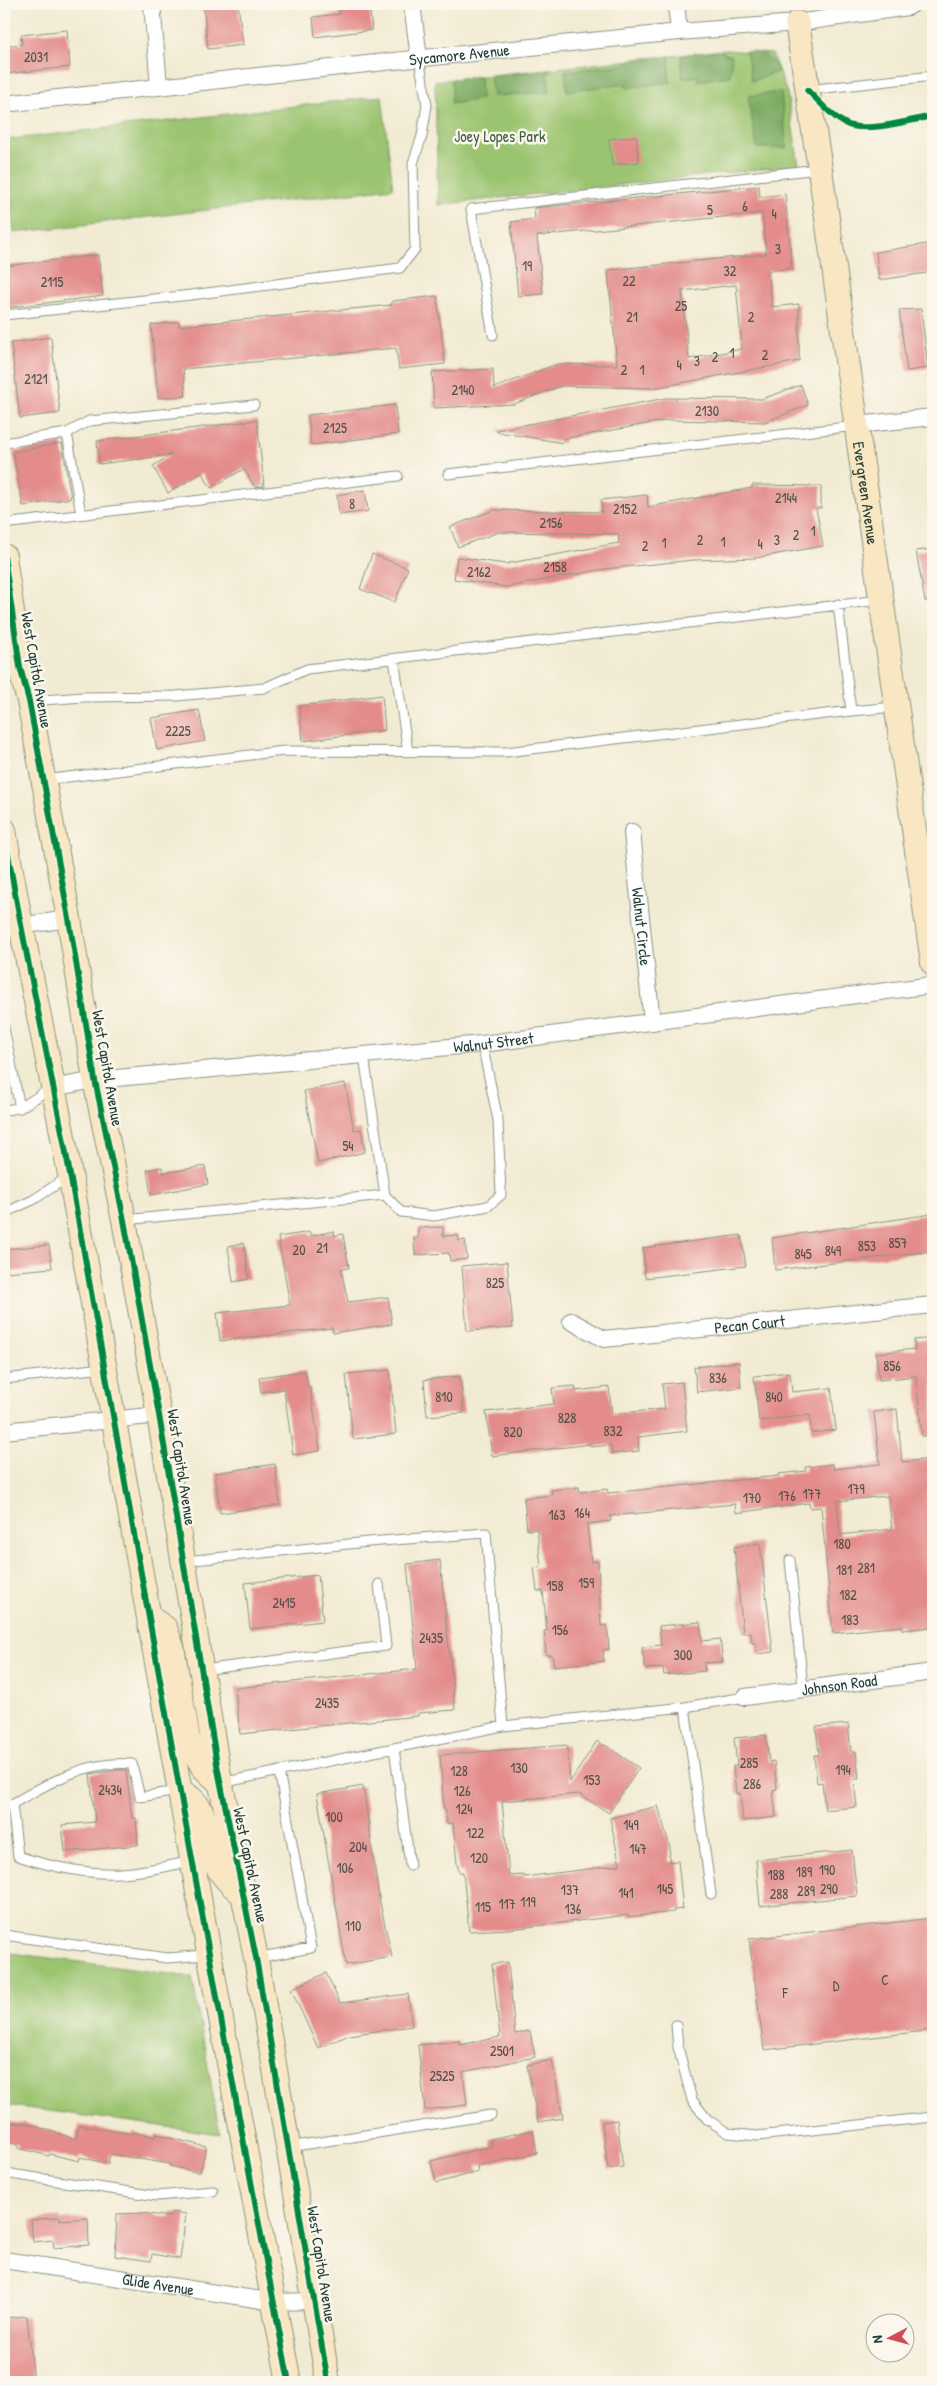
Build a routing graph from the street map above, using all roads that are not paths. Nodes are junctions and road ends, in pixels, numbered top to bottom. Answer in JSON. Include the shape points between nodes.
{"nodes":[{"id":1,"x":152,"y":4,"type":"edge"},
{"id":2,"x":412,"y":4,"type":"edge"},
{"id":3,"x":676,"y":4,"type":"edge"},
{"id":4,"x":913,"y":4,"type":"edge"},
{"id":5,"x":797,"y":23,"type":"junction"},
{"id":6,"x":679,"y":32,"type":"junction"},
{"id":7,"x":419,"y":58,"type":"junction"},
{"id":8,"x":933,"y":76,"type":"edge"},
{"id":9,"x":158,"y":86,"type":"junction"},
{"id":10,"x":807,"y":90,"type":"junction"},
{"id":11,"x":4,"y":104,"type":"edge"},
{"id":12,"x":820,"y":168,"type":"junction"},
{"id":13,"x":4,"y":315,"type":"edge"},
{"id":14,"x":493,"y":335,"type":"dead end"},
{"id":15,"x":254,"y":405,"type":"dead end"},
{"id":16,"x":933,"y":417,"type":"edge"},
{"id":17,"x":857,"y":425,"type":"junction"},
{"id":18,"x":66,"y":433,"type":"junction"},
{"id":19,"x":4,"y":443,"type":"edge"},
{"id":20,"x":448,"y":474,"type":"dead end"},
{"id":21,"x":398,"y":476,"type":"dead end"},
{"id":22,"x":80,"y":514,"type":"junction"},
{"id":23,"x":4,"y":524,"type":"edge"},
{"id":24,"x":4,"y":556,"type":"edge"},
{"id":25,"x":882,"y":599,"type":"junction"},
{"id":26,"x":838,"y":604,"type":"junction"},
{"id":27,"x":394,"y":659,"type":"junction"},
{"id":28,"x":12,"y":669,"type":"edge"},
{"id":29,"x":29,"y":701,"type":"junction"},
{"id":30,"x":897,"y":706,"type":"junction"},
{"id":31,"x":851,"y":711,"type":"junction"},
{"id":32,"x":408,"y":752,"type":"junction"},
{"id":33,"x":43,"y":780,"type":"junction"},
{"id":34,"x":4,"y":830,"type":"edge"},
{"id":35,"x":632,"y":832,"type":"dead end"},
{"id":36,"x":69,"y":919,"type":"junction"},
{"id":37,"x":12,"y":928,"type":"edge"},
{"id":38,"x":933,"y":963,"type":"edge"},
{"id":39,"x":933,"y":986,"type":"edge"},
{"id":40,"x":652,"y":1022,"type":"junction"},
{"id":41,"x":4,"y":1028,"type":"edge"},
{"id":42,"x":482,"y":1044,"type":"junction"},
{"id":43,"x":364,"y":1056,"type":"junction"},
{"id":44,"x":95,"y":1080,"type":"junction"},
{"id":45,"x":52,"y":1088,"type":"junction"},
{"id":46,"x":20,"y":1108,"type":"junction"},
{"id":47,"x":4,"y":1110,"type":"edge"},
{"id":48,"x":70,"y":1175,"type":"junction"},
{"id":49,"x":385,"y":1195,"type":"junction"},
{"id":50,"x":4,"y":1213,"type":"edge"},
{"id":51,"x":124,"y":1220,"type":"junction"},
{"id":52,"x":933,"y":1305,"type":"edge"},
{"id":53,"x":571,"y":1320,"type":"dead end"},
{"id":54,"x":104,"y":1368,"type":"junction"},
{"id":55,"x":4,"y":1379,"type":"edge"},
{"id":56,"x":159,"y":1415,"type":"junction"},
{"id":57,"x":113,"y":1420,"type":"junction"},
{"id":58,"x":4,"y":1431,"type":"edge"},
{"id":59,"x":790,"y":1560,"type":"dead end"},
{"id":60,"x":183,"y":1561,"type":"junction"},
{"id":61,"x":379,"y":1584,"type":"dead end"},
{"id":62,"x":149,"y":1617,"type":"junction"},
{"id":63,"x":201,"y":1670,"type":"junction"},
{"id":64,"x":933,"y":1672,"type":"edge"},
{"id":65,"x":803,"y":1687,"type":"junction"},
{"id":66,"x":745,"y":1697,"type":"joint"},
{"id":67,"x":685,"y":1707,"type":"junction"},
{"id":68,"x":503,"y":1726,"type":"junction"},
{"id":69,"x":394,"y":1748,"type":"junction"},
{"id":70,"x":279,"y":1771,"type":"junction"},
{"id":71,"x":220,"y":1783,"type":"junction"},
{"id":72,"x":180,"y":1791,"type":"junction"},
{"id":73,"x":193,"y":1861,"type":"junction"},
{"id":74,"x":410,"y":1865,"type":"dead end"},
{"id":75,"x":711,"y":1894,"type":"dead end"},
{"id":76,"x":244,"y":1895,"type":"junction"},
{"id":77,"x":4,"y":1935,"type":"edge"},
{"id":78,"x":210,"y":1954,"type":"junction"},
{"id":79,"x":256,"y":1958,"type":"junction"},
{"id":80,"x":676,"y":2025,"type":"dead end"},
{"id":81,"x":491,"y":2115,"type":"dead end"},
{"id":82,"x":933,"y":2117,"type":"edge"},
{"id":83,"x":288,"y":2147,"type":"junction"},
{"id":84,"x":4,"y":2173,"type":"edge"},
{"id":85,"x":213,"y":2191,"type":"dead end"},
{"id":86,"x":4,"y":2260,"type":"edge"},
{"id":87,"x":313,"y":2301,"type":"junction"},
{"id":88,"x":274,"y":2302,"type":"junction"},
{"id":89,"x":289,"y":2382,"type":"edge"},
{"id":90,"x":328,"y":2382,"type":"edge"}],
"edges":[{"from":1,"to":9,"type":"street"},
{"from":2,"to":7,"type":"street"},
{"from":3,"to":6,"type":"street"},
{"from":4,"to":5,"type":"street","name":"Sycamore Avenue"},
{"from":5,"to":6,"type":"street","name":"Sycamore Avenue"},
{"from":5,"to":10,"type":"main road","name":"Evergreen Avenue"},
{"from":6,"to":7,"type":"street","name":"Sycamore Avenue"},
{"from":7,"to":9,"type":"street","name":"Sycamore Avenue"},
{"from":7,"to":13,"type":"lane","via":[[427,105],[413,163],[414,249],[400,268]]},
{"from":8,"to":10,"type":"lane"},
{"from":9,"to":11,"type":"street","name":"Sycamore Avenue"},
{"from":10,"to":12,"type":"main road","name":"Evergreen Avenue"},
{"from":12,"to":14,"type":"lane","via":[[471,210]]},
{"from":12,"to":17,"type":"main road","name":"Evergreen Avenue"},
{"from":15,"to":18,"type":"lane","via":[[89,421]]},
{"from":16,"to":17,"type":"street"},
{"from":17,"to":20,"type":"lane"},
{"from":17,"to":25,"type":"main road","name":"Evergreen Avenue"},
{"from":18,"to":19,"type":"lane"},
{"from":18,"to":22,"type":"lane"},
{"from":21,"to":22,"type":"lane"},
{"from":22,"to":23,"type":"lane"},
{"from":24,"to":28,"type":"main road","name":"West Capitol Avenue"},
{"from":25,"to":26,"type":"lane"},
{"from":25,"to":30,"type":"main road","name":"Evergreen Avenue"},
{"from":26,"to":27,"type":"lane"},
{"from":26,"to":31,"type":"lane"},
{"from":27,"to":29,"type":"lane","via":[[307,669],[264,688],[176,696]]},
{"from":27,"to":32,"type":"lane"},
{"from":28,"to":29,"type":"main road","name":"West Capitol Avenue"},
{"from":29,"to":33,"type":"main road","name":"West Capitol Avenue"},
{"from":30,"to":31,"type":"lane"},
{"from":30,"to":38,"type":"main road","name":"Evergreen Avenue"},
{"from":31,"to":32,"type":"lane","via":[[506,752]]},
{"from":32,"to":33,"type":"lane","via":[[284,751]]},
{"from":33,"to":36,"type":"main road","name":"West Capitol Avenue"},
{"from":34,"to":37,"type":"main road"},
{"from":35,"to":40,"type":"street","name":"Walnut Circle"},
{"from":36,"to":37,"type":"street"},
{"from":36,"to":44,"type":"main road","name":"West Capitol Avenue"},
{"from":37,"to":45,"type":"main road"},
{"from":39,"to":40,"type":"street","name":"Walnut Street"},
{"from":40,"to":42,"type":"street","name":"Walnut Street"},
{"from":41,"to":46,"type":"lane"},
{"from":42,"to":43,"type":"street","name":"Walnut Street"},
{"from":42,"to":49,"type":"lane","via":[[498,1120],[501,1195],[488,1206],[434,1216],[401,1212]]},
{"from":43,"to":44,"type":"street","name":"Walnut Street"},
{"from":43,"to":49,"type":"lane"},
{"from":44,"to":45,"type":"street","name":"Walnut Street"},
{"from":44,"to":51,"type":"main road","name":"West Capitol Avenue"},
{"from":45,"to":46,"type":"lane"},
{"from":45,"to":48,"type":"main road"},
{"from":46,"to":47,"type":"lane"},
{"from":48,"to":50,"type":"lane","via":[[33,1200]]},
{"from":48,"to":54,"type":"main road"},
{"from":49,"to":51,"type":"lane"},
{"from":51,"to":56,"type":"main road","name":"West Capitol Avenue"},
{"from":52,"to":53,"type":"street","name":"Pecan Court","via":[[604,1339]]},
{"from":54,"to":55,"type":"lane"},
{"from":54,"to":57,"type":"main road"},
{"from":56,"to":57,"type":"street"},
{"from":56,"to":60,"type":"main road","name":"West Capitol Avenue"},
{"from":57,"to":58,"type":"street"},
{"from":57,"to":62,"type":"main road"},
{"from":59,"to":65,"type":"lane"},
{"from":60,"to":63,"type":"main road","name":"West Capitol Avenue"},
{"from":60,"to":68,"type":"lane","via":[[486,1533]]},
{"from":61,"to":63,"type":"lane","via":[[386,1646]]},
{"from":62,"to":71,"type":"main road","via":[[165,1628],[172,1647],[188,1739],[203,1767]]},
{"from":62,"to":72,"type":"main road"},
{"from":63,"to":71,"type":"main road","name":"West Capitol Avenue"},
{"from":64,"to":65,"type":"street","name":"Johnson Road"},
{"from":65,"to":66,"type":"street","name":"Johnson Road"},
{"from":66,"to":67,"type":"lane"},
{"from":67,"to":68,"type":"lane"},
{"from":67,"to":75,"type":"lane"},
{"from":68,"to":69,"type":"lane"},
{"from":69,"to":70,"type":"lane"},
{"from":69,"to":74,"type":"lane"},
{"from":70,"to":71,"type":"lane"},
{"from":70,"to":79,"type":"lane","via":[[310,1948]]},
{"from":71,"to":76,"type":"main road","name":"West Capitol Avenue"},
{"from":72,"to":73,"type":"main road"},
{"from":72,"to":73,"type":"lane","via":[[140,1798],[132,1764],[118,1763],[68,1773],[12,1804],[18,1856],[42,1864],[87,1871],[130,1873]]},
{"from":72,"to":76,"type":"main road","via":[[200,1806],[214,1860],[229,1883]]},
{"from":73,"to":78,"type":"main road"},
{"from":76,"to":79,"type":"main road","name":"West Capitol Avenue"},
{"from":77,"to":78,"type":"lane","via":[[167,1958]]},
{"from":78,"to":88,"type":"main road"},
{"from":79,"to":83,"type":"main road","name":"West Capitol Avenue"},
{"from":80,"to":82,"type":"lane","via":[[678,2047],[692,2100],[707,2119],[728,2133],[756,2136]]},
{"from":81,"to":83,"type":"lane"},
{"from":83,"to":87,"type":"main road","name":"West Capitol Avenue"},
{"from":84,"to":85,"type":"lane","via":[[157,2196]]},
{"from":86,"to":88,"type":"street","name":"Glide Avenue"},
{"from":87,"to":88,"type":"street","name":"Glide Avenue"},
{"from":87,"to":90,"type":"main road","name":"West Capitol Avenue"},
{"from":88,"to":89,"type":"main road"}]}
